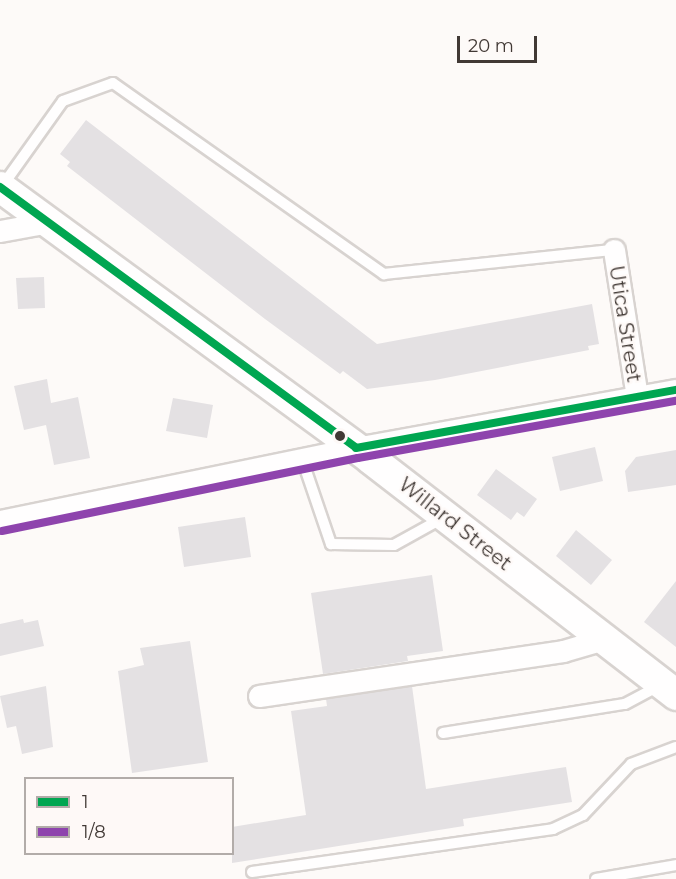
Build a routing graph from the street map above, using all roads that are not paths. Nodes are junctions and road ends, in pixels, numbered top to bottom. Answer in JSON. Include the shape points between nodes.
{"nodes":[{"id":1,"x":1,"y":187,"type":"edge"},
{"id":2,"x":48,"y":222,"type":"junction"},
{"id":3,"x":0,"y":231,"type":"edge"},
{"id":4,"x":614,"y":250,"type":"joint"},
{"id":5,"x":676,"y":390,"type":"edge"},
{"id":6,"x":637,"y":397,"type":"junction"},
{"id":7,"x":356,"y":448,"type":"junction"},
{"id":8,"x":302,"y":459,"type":"junction"},
{"id":9,"x":446,"y":517,"type":"junction"},
{"id":10,"x":0,"y":520,"type":"edge"},
{"id":11,"x":604,"y":639,"type":"junction"},
{"id":12,"x":669,"y":690,"type":"edge"},
{"id":13,"x":259,"y":696,"type":"dead end"},
{"id":14,"x":443,"y":733,"type":"dead end"},
{"id":15,"x":676,"y":747,"type":"edge"},
{"id":16,"x":676,"y":865,"type":"edge"},
{"id":17,"x":252,"y":872,"type":"dead end"},
{"id":18,"x":596,"y":879,"type":"edge"}],
"edges":[{"from":1,"to":2,"type":"main road","name":"Willard Street"},
{"from":1,"to":4,"type":"lane","via":[[63,101],[113,83],[384,274]]},
{"from":2,"to":3,"type":"street"},
{"from":2,"to":7,"type":"main road","name":"Willard Street"},
{"from":4,"to":6,"type":"street","name":"Utica Street"},
{"from":5,"to":6,"type":"street"},
{"from":6,"to":7,"type":"street"},
{"from":7,"to":8,"type":"street"},
{"from":7,"to":9,"type":"main road","name":"Willard Street"},
{"from":8,"to":9,"type":"lane","via":[[331,544],[394,545]]},
{"from":8,"to":10,"type":"street"},
{"from":9,"to":11,"type":"main road","name":"Willard Street"},
{"from":11,"to":12,"type":"main road","name":"Willard Street"},
{"from":11,"to":13,"type":"street","via":[[563,651]]},
{"from":12,"to":14,"type":"lane","via":[[625,704]]},
{"from":15,"to":17,"type":"lane","via":[[631,764],[583,815],[553,829]]},
{"from":16,"to":18,"type":"lane"}]}
